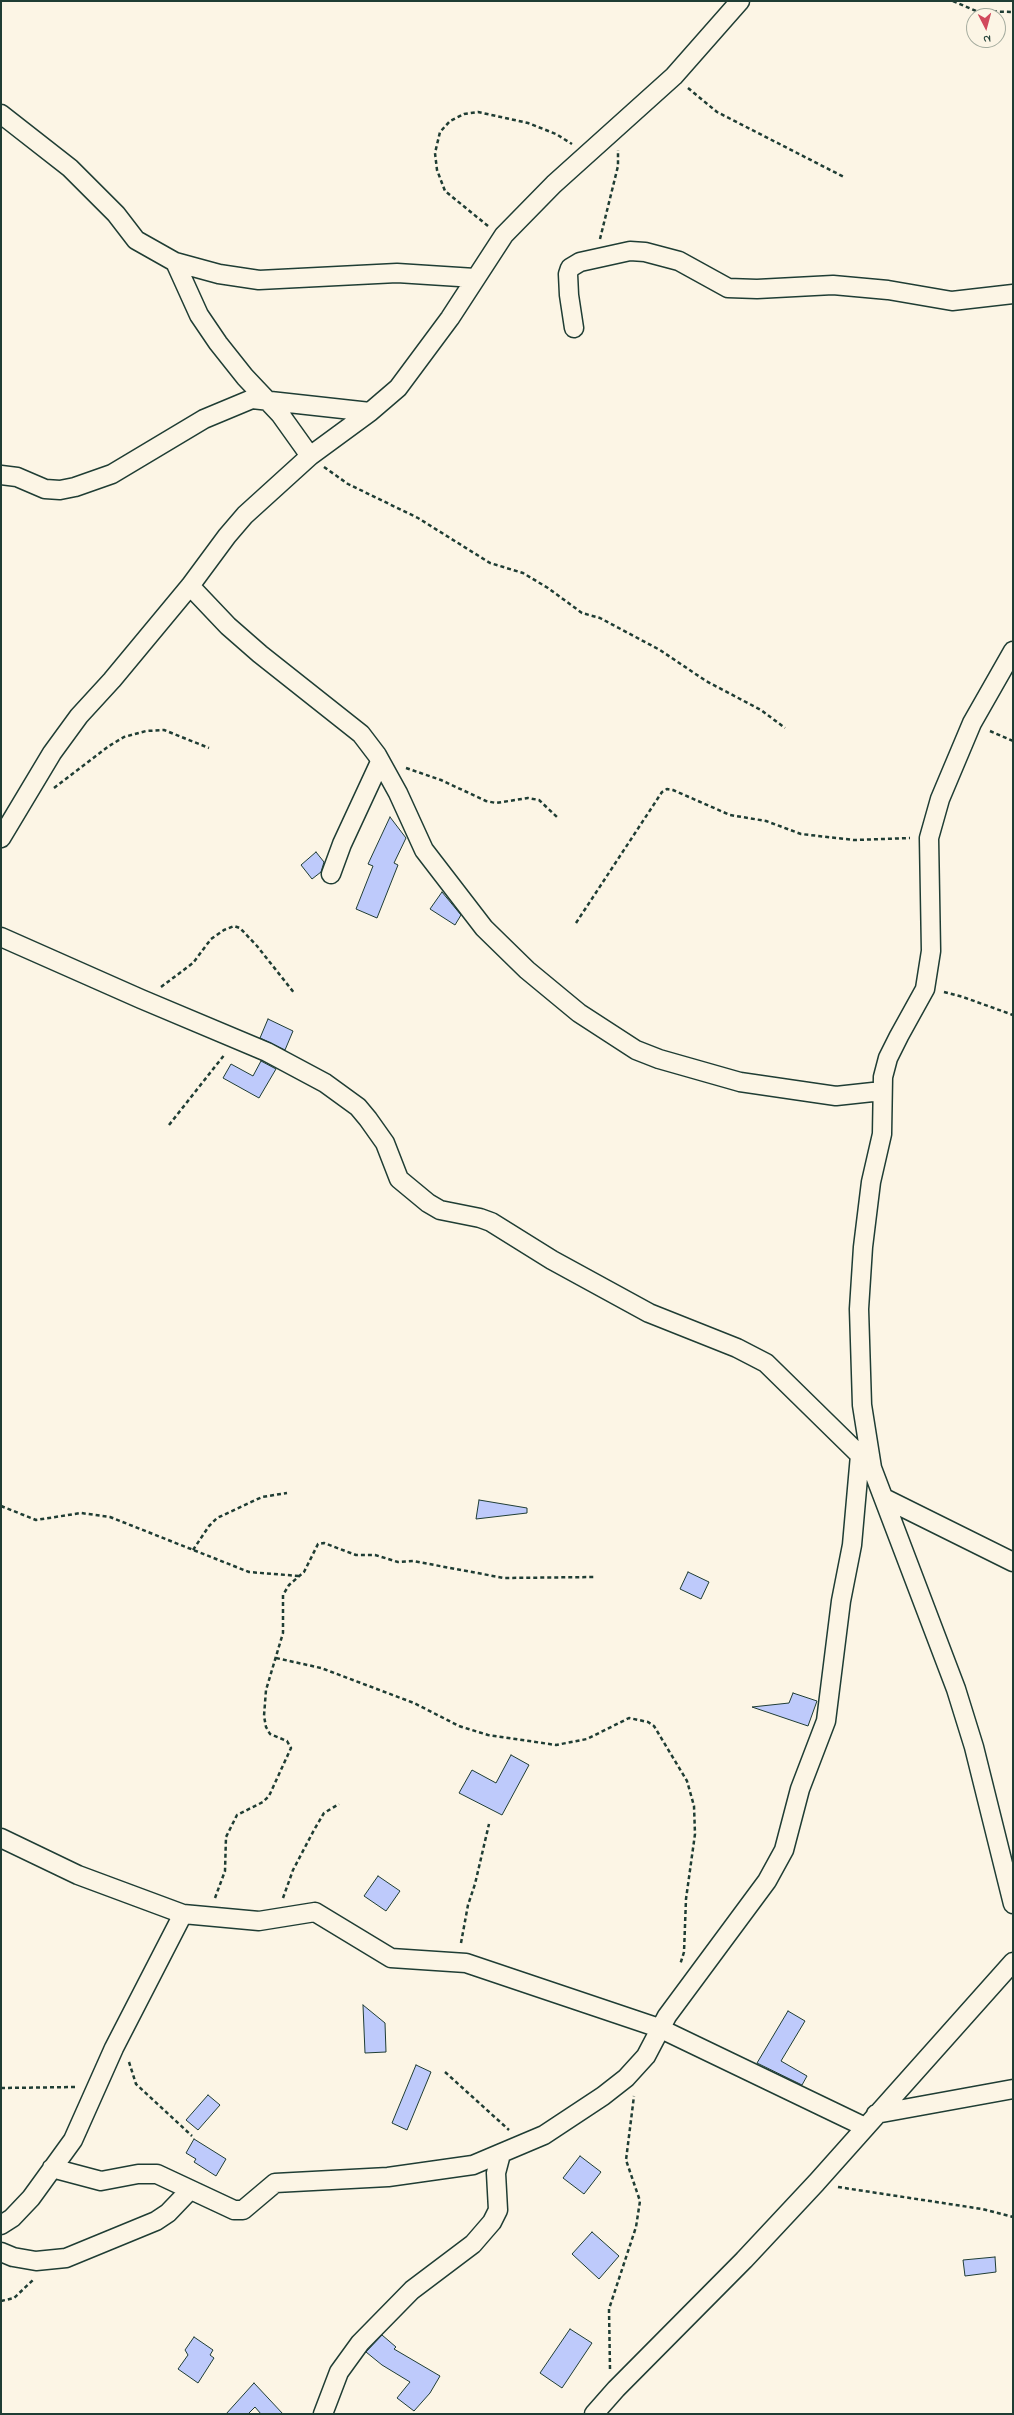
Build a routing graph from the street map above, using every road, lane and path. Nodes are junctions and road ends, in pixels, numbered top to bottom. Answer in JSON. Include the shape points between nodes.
{"nodes":[{"id":1,"x":740,"y":1,"type":"edge"},
{"id":2,"x":953,"y":1,"type":"edge"},
{"id":3,"x":1013,"y":12,"type":"edge"},
{"id":4,"x":674,"y":76,"type":"junction"},
{"id":5,"x":1,"y":114,"type":"edge"},
{"id":6,"x":614,"y":130,"type":"junction"},
{"id":7,"x":588,"y":153,"type":"junction"},
{"id":8,"x":844,"y":177,"type":"dead end"},
{"id":9,"x":504,"y":235,"type":"junction"},
{"id":10,"x":603,"y":256,"type":"junction"},
{"id":11,"x":175,"y":262,"type":"junction"},
{"id":12,"x":475,"y":278,"type":"junction"},
{"id":13,"x":1013,"y":294,"type":"edge"},
{"id":14,"x":574,"y":328,"type":"dead end"},
{"id":15,"x":266,"y":399,"type":"junction"},
{"id":16,"x":370,"y":412,"type":"junction"},
{"id":17,"x":310,"y":456,"type":"junction"},
{"id":18,"x":1,"y":475,"type":"edge"},
{"id":19,"x":190,"y":586,"type":"junction"},
{"id":20,"x":1013,"y":651,"type":"edge"},
{"id":21,"x":972,"y":722,"type":"junction"},
{"id":22,"x":785,"y":728,"type":"dead end"},
{"id":23,"x":1013,"y":741,"type":"edge"},
{"id":24,"x":209,"y":748,"type":"dead end"},
{"id":25,"x":380,"y":762,"type":"junction"},
{"id":26,"x":51,"y":791,"type":"dead end"},
{"id":27,"x":557,"y":817,"type":"dead end"},
{"id":28,"x":1,"y":838,"type":"edge"},
{"id":29,"x":929,"y":838,"type":"junction"},
{"id":30,"x":331,"y":874,"type":"dead end"},
{"id":31,"x":576,"y":923,"type":"dead end"},
{"id":32,"x":1,"y":937,"type":"edge"},
{"id":33,"x":295,"y":994,"type":"dead end"},
{"id":34,"x":136,"y":997,"type":"junction"},
{"id":35,"x":921,"y":999,"type":"junction"},
{"id":36,"x":1013,"y":1015,"type":"edge"},
{"id":37,"x":237,"y":1039,"type":"junction"},
{"id":38,"x":882,"y":1091,"type":"junction"},
{"id":39,"x":169,"y":1125,"type":"dead end"},
{"id":40,"x":860,"y":1455,"type":"junction"},
{"id":41,"x":872,"y":1468,"type":"junction"},
{"id":42,"x":287,"y":1493,"type":"dead end"},
{"id":43,"x":884,"y":1498,"type":"junction"},
{"id":44,"x":1,"y":1506,"type":"edge"},
{"id":45,"x":193,"y":1550,"type":"junction"},
{"id":46,"x":1013,"y":1562,"type":"edge"},
{"id":47,"x":299,"y":1576,"type":"junction"},
{"id":48,"x":595,"y":1577,"type":"dead end"},
{"id":49,"x":276,"y":1658,"type":"junction"},
{"id":50,"x":339,"y":1804,"type":"dead end"},
{"id":51,"x":489,"y":1824,"type":"dead end"},
{"id":52,"x":1,"y":1838,"type":"edge"},
{"id":53,"x":1013,"y":1904,"type":"edge"},
{"id":54,"x":183,"y":1914,"type":"junction"},
{"id":55,"x":205,"y":1918,"type":"junction"},
{"id":56,"x":275,"y":1919,"type":"junction"},
{"id":57,"x":457,"y":1962,"type":"junction"},
{"id":58,"x":1013,"y":1962,"type":"edge"},
{"id":59,"x":678,"y":1972,"type":"dead end"},
{"id":60,"x":659,"y":2028,"type":"junction"},
{"id":61,"x":122,"y":2032,"type":"junction"},
{"id":62,"x":638,"y":2066,"type":"junction"},
{"id":63,"x":445,"y":2072,"type":"dead end"},
{"id":64,"x":97,"y":2087,"type":"junction"},
{"id":65,"x":1,"y":2088,"type":"edge"},
{"id":66,"x":1013,"y":2089,"type":"edge"},
{"id":67,"x":871,"y":2121,"type":"junction"},
{"id":68,"x":192,"y":2136,"type":"dead end"},
{"id":69,"x":524,"y":2144,"type":"junction"},
{"id":70,"x":501,"y":2154,"type":"junction"},
{"id":71,"x":52,"y":2168,"type":"junction"},
{"id":72,"x":816,"y":2183,"type":"junction"},
{"id":73,"x":190,"y":2190,"type":"junction"},
{"id":74,"x":1013,"y":2217,"type":"edge"},
{"id":75,"x":1,"y":2225,"type":"edge"},
{"id":76,"x":1,"y":2252,"type":"edge"},
{"id":77,"x":51,"y":2261,"type":"junction"},
{"id":78,"x":1,"y":2301,"type":"edge"},
{"id":79,"x":610,"y":2396,"type":"junction"},
{"id":80,"x":323,"y":2414,"type":"edge"},
{"id":81,"x":594,"y":2414,"type":"edge"}],
"edges":[{"from":1,"to":4,"type":"street"},
{"from":2,"to":3,"type":"path","via":[[976,11]]},
{"from":4,"to":6,"type":"street"},
{"from":4,"to":8,"type":"path","via":[[717,112]]},
{"from":5,"to":11,"type":"street","via":[[70,168],[116,214],[136,240]]},
{"from":6,"to":7,"type":"street"},
{"from":6,"to":10,"type":"path","via":[[619,156],[609,210],[600,234]]},
{"from":7,"to":9,"type":"street"},
{"from":7,"to":9,"type":"path","via":[[556,134],[501,116],[478,112],[464,114],[450,121],[440,132],[435,153],[437,170],[445,191],[485,224]]},
{"from":9,"to":12,"type":"street"},
{"from":10,"to":13,"type":"street","via":[[630,251],[668,257],[728,288],[833,285],[888,290],[952,301]]},
{"from":10,"to":14,"type":"street","via":[[580,262],[569,271]]},
{"from":11,"to":12,"type":"street","via":[[219,274],[259,280],[397,273]]},
{"from":11,"to":15,"type":"street","via":[[199,315],[222,348]]},
{"from":12,"to":16,"type":"street","via":[[450,318],[398,388]]},
{"from":15,"to":16,"type":"street"},
{"from":15,"to":17,"type":"street"},
{"from":15,"to":18,"type":"street","via":[[252,399],[204,418],[112,474],[75,487],[45,489],[17,477]]},
{"from":16,"to":17,"type":"street"},
{"from":17,"to":19,"type":"street","via":[[245,515]]},
{"from":17,"to":22,"type":"path","via":[[348,484],[418,518],[490,563],[523,574],[548,588],[582,613],[600,618],[660,650],[706,681],[761,710]]},
{"from":19,"to":25,"type":"street","via":[[228,626],[260,654],[361,734]]},
{"from":19,"to":28,"type":"street","via":[[79,716],[52,753]]},
{"from":20,"to":21,"type":"street"},
{"from":21,"to":23,"type":"path"},
{"from":21,"to":29,"type":"street","via":[[940,799]]},
{"from":24,"to":26,"type":"path","via":[[164,730],[146,731],[124,737],[109,746]]},
{"from":25,"to":27,"type":"path","via":[[427,775],[486,801],[496,803],[528,798],[539,800]]},
{"from":25,"to":30,"type":"street","via":[[345,837]]},
{"from":25,"to":38,"type":"street","via":[[424,850],[484,928],[527,970],[579,1013],[636,1050],[659,1060],[740,1082],[836,1096]]},
{"from":29,"to":31,"type":"path","via":[[854,840],[801,834],[766,821],[730,815],[667,789],[662,792]]},
{"from":29,"to":35,"type":"street","via":[[931,951]]},
{"from":32,"to":34,"type":"street"},
{"from":33,"to":34,"type":"path","via":[[257,946],[240,928],[234,926],[211,940],[193,963],[170,982]]},
{"from":34,"to":37,"type":"street"},
{"from":35,"to":36,"type":"path","via":[[937,992],[952,993]]},
{"from":35,"to":38,"type":"street","via":[[888,1058]]},
{"from":37,"to":39,"type":"path"},
{"from":37,"to":40,"type":"street","via":[[325,1082],[358,1107],[384,1143],[399,1179],[428,1203],[440,1210],[491,1222],[552,1260],[650,1312],[761,1360]]},
{"from":38,"to":41,"type":"street","via":[[882,1134],[871,1182],[859,1309],[862,1405]]},
{"from":40,"to":41,"type":"street"},
{"from":40,"to":60,"type":"street","via":[[852,1545],[841,1601],[826,1721],[800,1789],[784,1850],[767,1881]]},
{"from":41,"to":43,"type":"street"},
{"from":42,"to":45,"type":"path","via":[[262,1497],[217,1518]]},
{"from":43,"to":46,"type":"street"},
{"from":43,"to":53,"type":"street","via":[[968,1725]]},
{"from":44,"to":45,"type":"path","via":[[36,1520],[81,1512],[110,1517]]},
{"from":45,"to":47,"type":"path","via":[[249,1572]]},
{"from":47,"to":48,"type":"path","via":[[305,1571],[318,1544],[322,1543],[356,1555],[375,1555],[398,1562],[418,1562],[504,1578]]},
{"from":47,"to":49,"type":"path","via":[[283,1595],[283,1633]]},
{"from":49,"to":55,"type":"path","via":[[266,1690],[264,1716],[270,1734],[287,1741],[291,1748],[269,1796],[263,1802],[237,1815],[226,1837],[225,1871]]},
{"from":49,"to":59,"type":"path","via":[[321,1668],[414,1703],[459,1726],[488,1736],[556,1745],[587,1739],[629,1718],[654,1726],[687,1781],[694,1806],[695,1834],[686,1899],[684,1952]]},
{"from":50,"to":56,"type":"path","via":[[324,1813],[314,1830],[293,1870]]},
{"from":51,"to":57,"type":"path"},
{"from":52,"to":54,"type":"street","via":[[78,1875]]},
{"from":54,"to":55,"type":"street"},
{"from":54,"to":61,"type":"street"},
{"from":55,"to":56,"type":"street","via":[[259,1921]]},
{"from":56,"to":57,"type":"street","via":[[312,1912],[392,1958]]},
{"from":57,"to":60,"type":"street"},
{"from":58,"to":67,"type":"street"},
{"from":60,"to":62,"type":"street"},
{"from":60,"to":67,"type":"street"},
{"from":61,"to":64,"type":"street"},
{"from":61,"to":68,"type":"path","via":[[136,2084]]},
{"from":62,"to":69,"type":"street","via":[[603,2096],[544,2135]]},
{"from":62,"to":79,"type":"path","via":[[626,2160],[640,2201],[636,2227],[609,2309]]},
{"from":63,"to":69,"type":"path"},
{"from":64,"to":65,"type":"path"},
{"from":64,"to":71,"type":"street","via":[[80,2126]]},
{"from":66,"to":67,"type":"street"},
{"from":67,"to":72,"type":"street"},
{"from":69,"to":70,"type":"street"},
{"from":70,"to":73,"type":"street","via":[[459,2168],[388,2177],[275,2183],[243,2210],[234,2210]]},
{"from":70,"to":80,"type":"street","via":[[496,2171],[498,2210],[492,2222],[473,2244],[412,2290],[360,2343],[339,2372]]},
{"from":71,"to":73,"type":"street","via":[[101,2181],[138,2174],[157,2174]]},
{"from":71,"to":75,"type":"street","via":[[23,2208]]},
{"from":72,"to":74,"type":"path","via":[[982,2209]]},
{"from":72,"to":79,"type":"street"},
{"from":73,"to":77,"type":"street","via":[[156,2221],[66,2258]]},
{"from":76,"to":77,"type":"street","via":[[13,2257]]},
{"from":77,"to":78,"type":"path","via":[[14,2298]]},
{"from":79,"to":81,"type":"street"}]}
